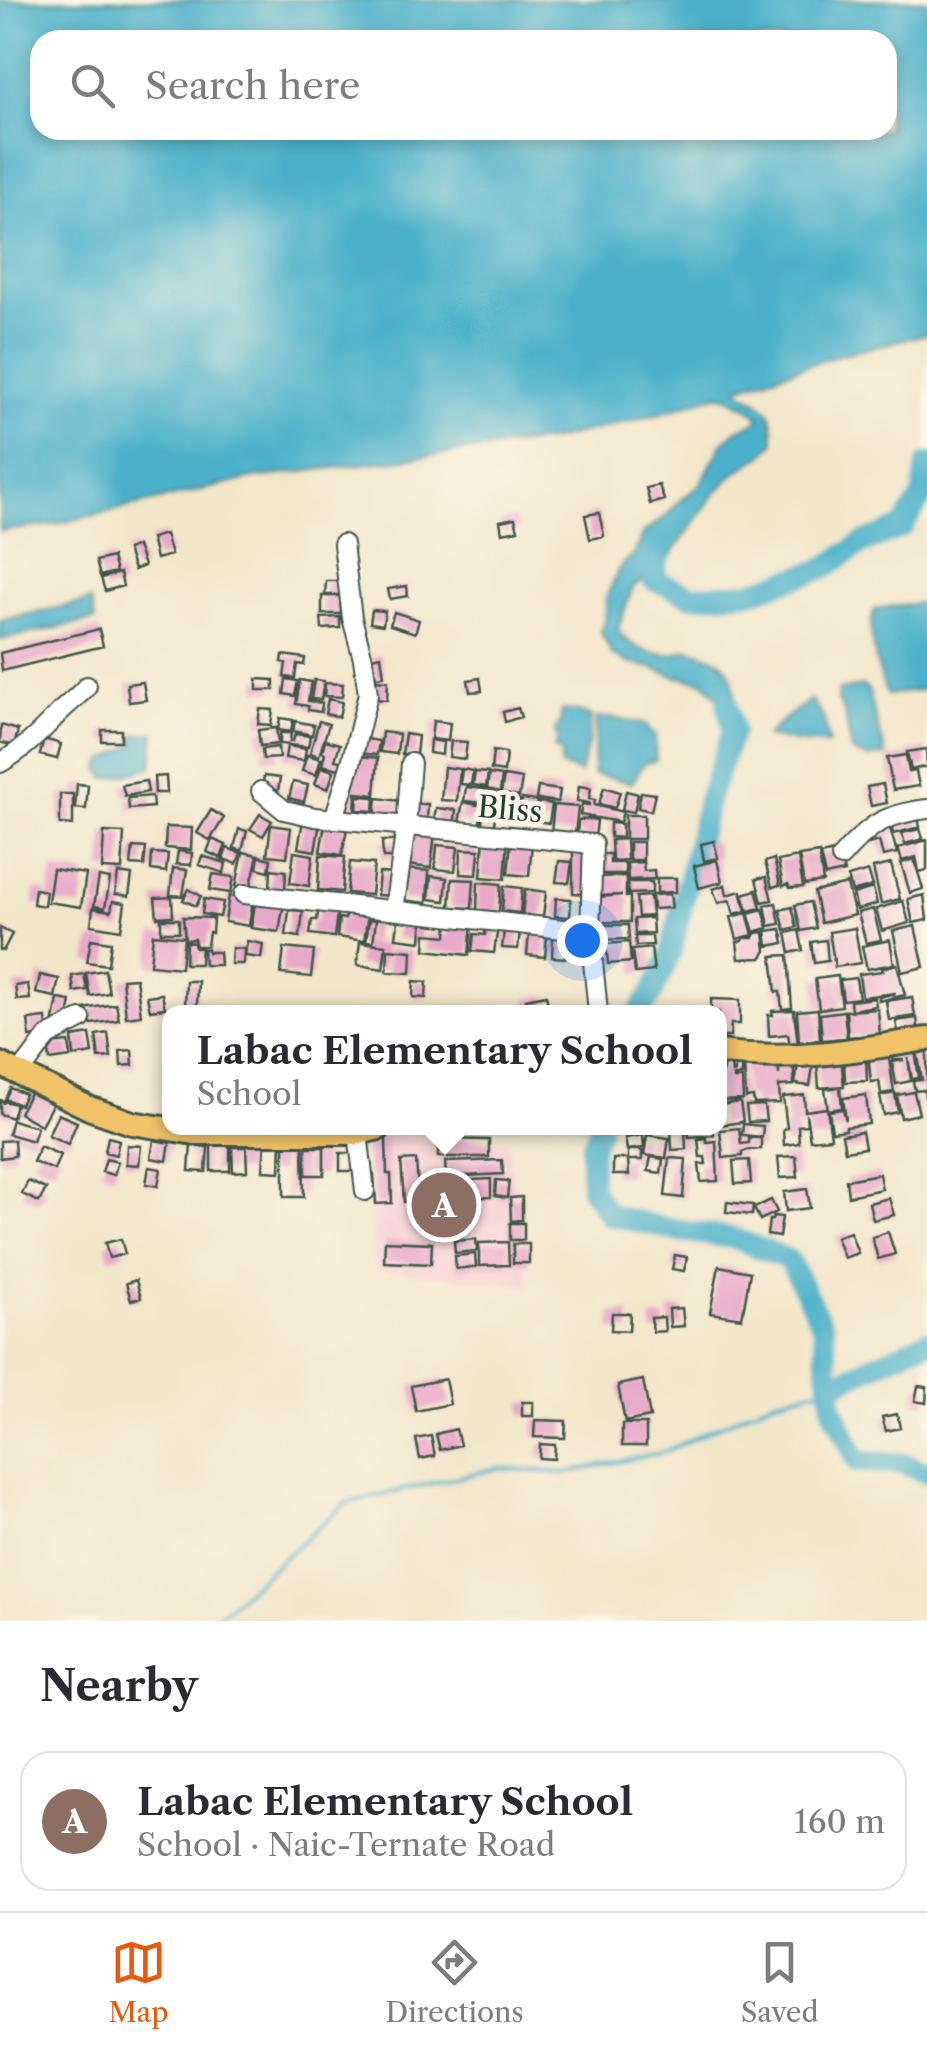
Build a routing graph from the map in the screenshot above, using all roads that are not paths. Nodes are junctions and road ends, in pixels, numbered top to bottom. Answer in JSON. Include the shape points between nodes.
{"nodes":[{"id":1,"x":343,"y":544,"type":"dead end"},
{"id":2,"x":87,"y":686,"type":"dead end"},
{"id":3,"x":411,"y":762,"type":"dead end"},
{"id":4,"x":0,"y":763,"type":"edge"},
{"id":5,"x":261,"y":791,"type":"dead end"},
{"id":6,"x":927,"y":809,"type":"edge"},
{"id":7,"x":334,"y":818,"type":"junction"},
{"id":8,"x":406,"y":826,"type":"junction"},
{"id":9,"x":841,"y":857,"type":"dead end"},
{"id":10,"x":244,"y":894,"type":"dead end"},
{"id":11,"x":394,"y":910,"type":"junction"},
{"id":12,"x":590,"y":932,"type":"junction"},
{"id":13,"x":597,"y":1005,"type":"edge"},
{"id":14,"x":81,"y":1019,"type":"dead end"},
{"id":15,"x":927,"y":1040,"type":"edge"},
{"id":16,"x":727,"y":1053,"type":"edge"},
{"id":17,"x":10,"y":1069,"type":"edge"},
{"id":18,"x":162,"y":1128,"type":"edge"},
{"id":19,"x":369,"y":1135,"type":"edge"},
{"id":20,"x":365,"y":1192,"type":"dead end"}],
"edges":[{"from":1,"to":7,"type":"street","via":[[368,694]]},
{"from":2,"to":4,"type":"street","via":[[46,729]]},
{"from":3,"to":8,"type":"street"},
{"from":5,"to":7,"type":"street","name":"Bliss","via":[[284,810]]},
{"from":6,"to":9,"type":"street","via":[[898,813],[864,831]]},
{"from":7,"to":8,"type":"street","name":"Bliss"},
{"from":8,"to":11,"type":"street"},
{"from":8,"to":12,"type":"street","name":"Bliss","via":[[593,844]]},
{"from":10,"to":11,"type":"street"},
{"from":11,"to":12,"type":"street"},
{"from":12,"to":13,"type":"street","name":"Bliss"},
{"from":14,"to":17,"type":"street","via":[[48,1036]]},
{"from":15,"to":16,"type":"main road","via":[[792,1056]]},
{"from":17,"to":18,"type":"main road","via":[[88,1108]]},
{"from":19,"to":20,"type":"street"}]}
